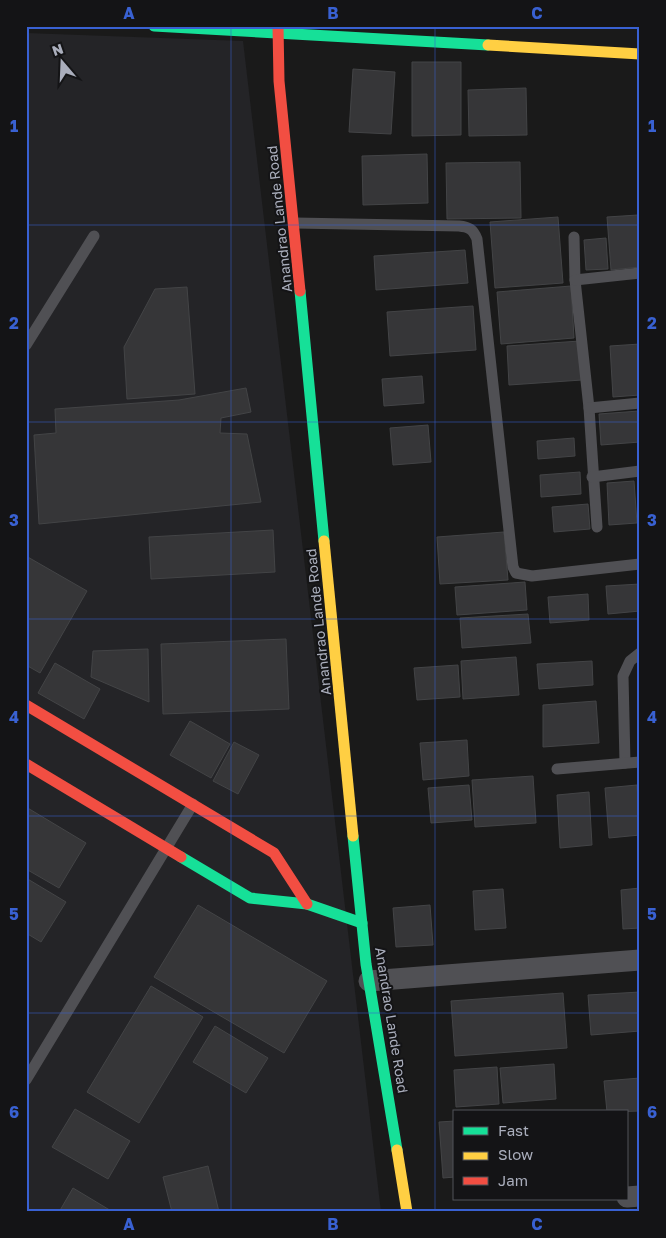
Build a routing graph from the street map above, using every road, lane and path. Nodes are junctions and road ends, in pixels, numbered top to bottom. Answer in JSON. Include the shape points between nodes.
{"nodes":[{"id":1,"x":154,"y":26,"type":"edge"},
{"id":2,"x":279,"y":30,"type":"edge"},
{"id":3,"x":640,"y":54,"type":"edge"},
{"id":4,"x":295,"y":223,"type":"junction"},
{"id":5,"x":94,"y":236,"type":"dead end"},
{"id":6,"x":574,"y":237,"type":"dead end"},
{"id":7,"x":640,"y":274,"type":"edge"},
{"id":8,"x":575,"y":280,"type":"junction"},
{"id":9,"x":26,"y":345,"type":"edge"},
{"id":10,"x":640,"y":402,"type":"edge"},
{"id":11,"x":589,"y":408,"type":"junction"},
{"id":12,"x":640,"y":471,"type":"edge"},
{"id":13,"x":592,"y":477,"type":"junction"},
{"id":14,"x":597,"y":527,"type":"dead end"},
{"id":15,"x":640,"y":564,"type":"edge"},
{"id":16,"x":640,"y":653,"type":"edge"},
{"id":17,"x":26,"y":705,"type":"edge"},
{"id":18,"x":640,"y":762,"type":"edge"},
{"id":19,"x":626,"y":763,"type":"junction"},
{"id":20,"x":26,"y":764,"type":"edge"},
{"id":21,"x":557,"y":769,"type":"dead end"},
{"id":22,"x":192,"y":804,"type":"junction"},
{"id":23,"x":165,"y":847,"type":"junction"},
{"id":24,"x":307,"y":904,"type":"junction"},
{"id":25,"x":362,"y":923,"type":"junction"},
{"id":26,"x":640,"y":960,"type":"edge"},
{"id":27,"x":369,"y":981,"type":"junction"},
{"id":28,"x":26,"y":1080,"type":"edge"},
{"id":29,"x":407,"y":1212,"type":"edge"}],
"edges":[{"from":1,"to":2,"type":"main road"},
{"from":2,"to":3,"type":"main road"},
{"from":2,"to":4,"type":"main road","name":"Anandrao Lande Road","via":[[279,81]]},
{"from":4,"to":15,"type":"lane","via":[[459,226],[474,232],[513,567],[516,573],[532,576]]},
{"from":4,"to":25,"type":"main road","name":"Anandrao Lande Road"},
{"from":5,"to":9,"type":"lane"},
{"from":6,"to":8,"type":"lane"},
{"from":7,"to":8,"type":"lane"},
{"from":8,"to":11,"type":"lane"},
{"from":10,"to":11,"type":"lane"},
{"from":11,"to":13,"type":"lane"},
{"from":12,"to":13,"type":"lane"},
{"from":13,"to":14,"type":"lane"},
{"from":16,"to":19,"type":"lane","via":[[630,661],[623,676]]},
{"from":17,"to":22,"type":"main road"},
{"from":18,"to":19,"type":"lane"},
{"from":19,"to":21,"type":"lane"},
{"from":20,"to":23,"type":"main road"},
{"from":22,"to":23,"type":"lane"},
{"from":22,"to":24,"type":"main road","via":[[274,853]]},
{"from":23,"to":24,"type":"main road","via":[[250,898]]},
{"from":23,"to":28,"type":"lane"},
{"from":24,"to":25,"type":"main road"},
{"from":25,"to":27,"type":"main road","name":"Anandrao Lande Road"},
{"from":26,"to":27,"type":"street"},
{"from":27,"to":29,"type":"main road","name":"Anandrao Lande Road"}]}
